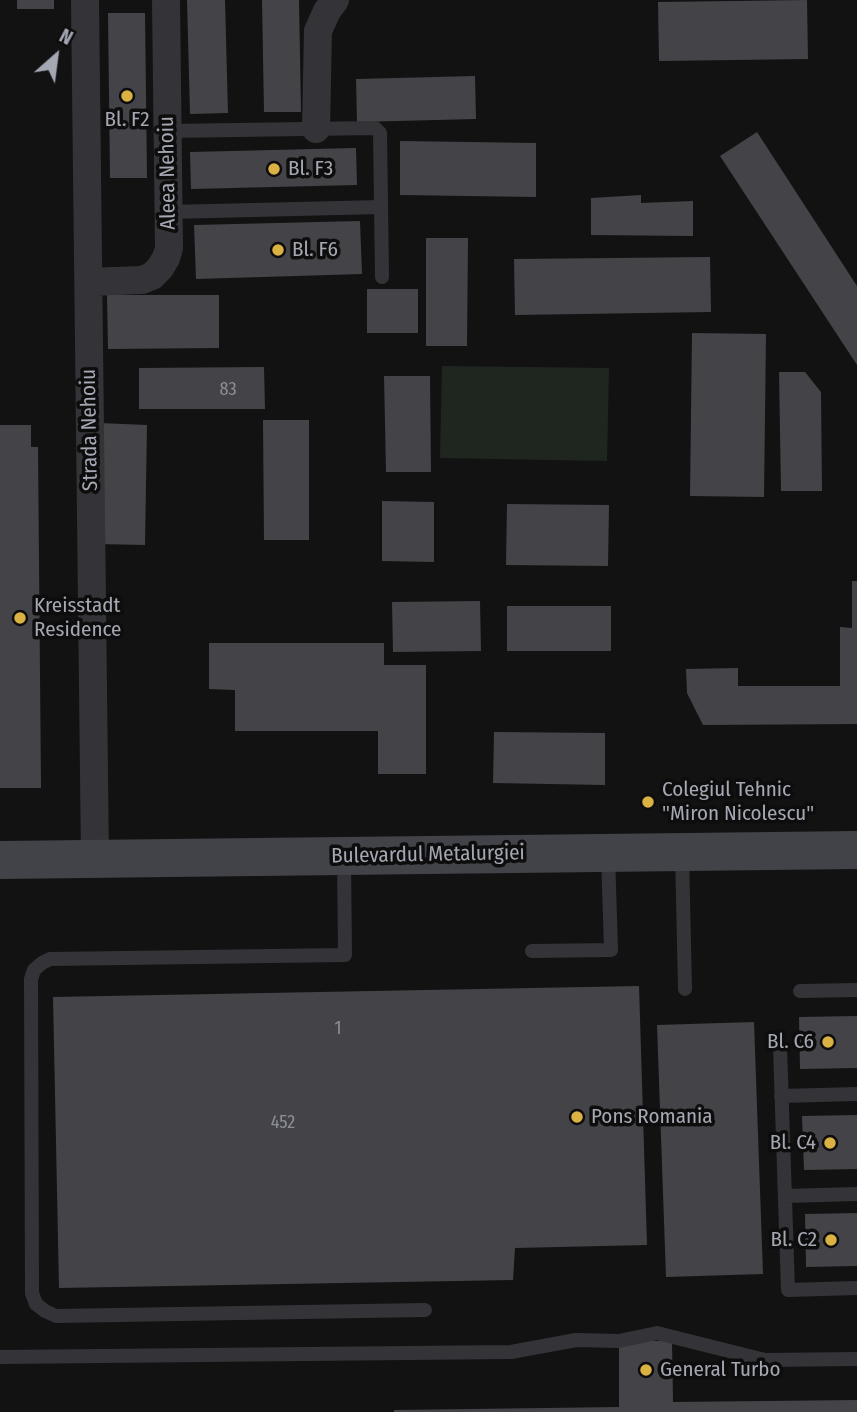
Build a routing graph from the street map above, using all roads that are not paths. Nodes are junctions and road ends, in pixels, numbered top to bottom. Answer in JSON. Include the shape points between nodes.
{"nodes":[{"id":1,"x":85,"y":0,"type":"edge"},
{"id":2,"x":166,"y":0,"type":"edge"},
{"id":3,"x":335,"y":0,"type":"edge"},
{"id":4,"x":316,"y":129,"type":"junction"},
{"id":5,"x":168,"y":131,"type":"junction"},
{"id":6,"x":381,"y":207,"type":"junction"},
{"id":7,"x":169,"y":212,"type":"junction"},
{"id":8,"x":382,"y":276,"type":"dead end"},
{"id":9,"x":89,"y":282,"type":"junction"},
{"id":10,"x":857,"y":850,"type":"edge"},
{"id":11,"x":682,"y":852,"type":"junction"},
{"id":12,"x":608,"y":853,"type":"junction"},
{"id":13,"x":344,"y":856,"type":"junction"},
{"id":14,"x":95,"y":859,"type":"junction"},
{"id":15,"x":0,"y":860,"type":"edge"},
{"id":16,"x":532,"y":951,"type":"dead end"},
{"id":17,"x":685,"y":989,"type":"dead end"},
{"id":18,"x":857,"y":989,"type":"edge"},
{"id":19,"x":800,"y":991,"type":"dead end"},
{"id":20,"x":780,"y":1047,"type":"dead end"},
{"id":21,"x":857,"y":1094,"type":"edge"},
{"id":22,"x":781,"y":1096,"type":"junction"},
{"id":23,"x":857,"y":1194,"type":"edge"},
{"id":24,"x":785,"y":1196,"type":"junction"},
{"id":25,"x":857,"y":1288,"type":"edge"},
{"id":26,"x":425,"y":1310,"type":"dead end"},
{"id":27,"x":0,"y":1357,"type":"edge"},
{"id":28,"x":857,"y":1359,"type":"edge"}],
"edges":[{"from":1,"to":9,"type":"street","name":"Strada Nehoiu"},
{"from":2,"to":5,"type":"street","name":"Aleea Nehoiu"},
{"from":3,"to":4,"type":"street","via":[[318,31]]},
{"from":4,"to":5,"type":"lane"},
{"from":4,"to":6,"type":"lane","via":[[375,128],[380,133]]},
{"from":5,"to":7,"type":"street","name":"Aleea Nehoiu"},
{"from":6,"to":7,"type":"lane"},
{"from":6,"to":8,"type":"lane"},
{"from":7,"to":9,"type":"street","name":"Aleea Nehoiu","via":[[169,248],[152,276]]},
{"from":9,"to":14,"type":"street","name":"Strada Nehoiu"},
{"from":10,"to":11,"type":"main road","name":"Bulevardul Metalurgiei"},
{"from":11,"to":12,"type":"main road","name":"Bulevardul Metalurgiei"},
{"from":11,"to":17,"type":"lane"},
{"from":12,"to":13,"type":"main road","name":"Bulevardul Metalurgiei"},
{"from":12,"to":16,"type":"lane","via":[[611,950]]},
{"from":13,"to":14,"type":"main road","name":"Bulevardul Metalurgiei"},
{"from":13,"to":26,"type":"lane","via":[[345,955],[50,959],[34,971],[32,1293],[36,1304],[56,1316]]},
{"from":14,"to":15,"type":"main road","name":"Bulevardul Metalurgiei"},
{"from":18,"to":19,"type":"lane"},
{"from":20,"to":22,"type":"lane"},
{"from":21,"to":22,"type":"lane"},
{"from":22,"to":24,"type":"lane"},
{"from":23,"to":24,"type":"lane"},
{"from":24,"to":25,"type":"lane","via":[[788,1290]]},
{"from":27,"to":28,"type":"lane","via":[[511,1352],[576,1340],[619,1341],[657,1333],[765,1360]]}]}
